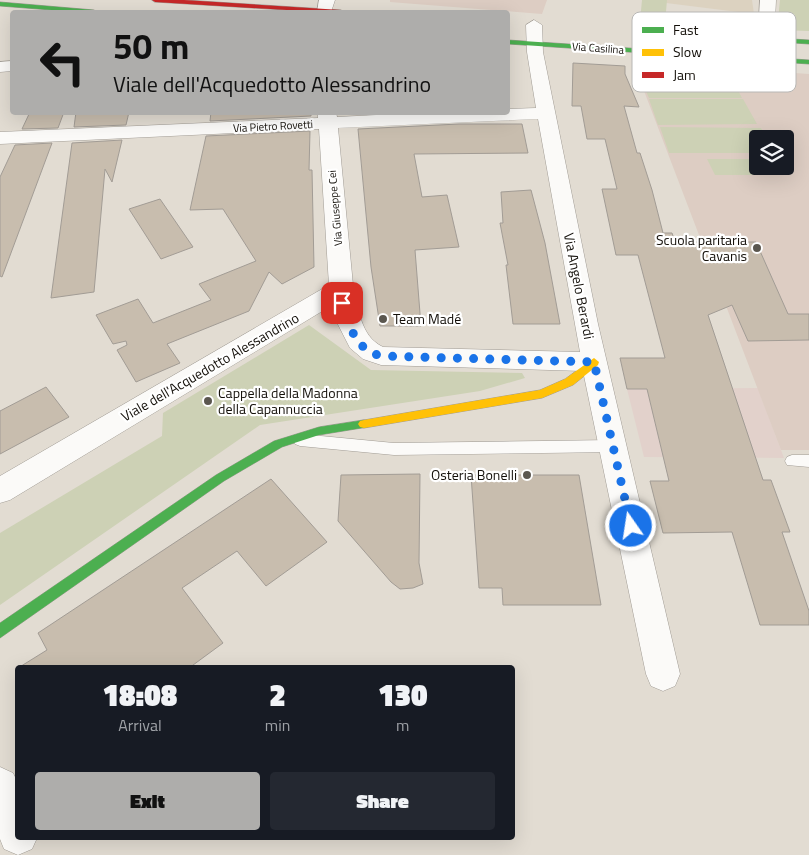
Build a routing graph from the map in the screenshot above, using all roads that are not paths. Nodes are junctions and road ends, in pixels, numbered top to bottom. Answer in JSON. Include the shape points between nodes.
{"nodes":[{"id":1,"x":155,"y":0,"type":"edge"},
{"id":2,"x":0,"y":4,"type":"edge"},
{"id":3,"x":326,"y":6,"type":"edge"},
{"id":4,"x":70,"y":10,"type":"edge"},
{"id":5,"x":534,"y":30,"type":"junction"},
{"id":6,"x":510,"y":41,"type":"edge"},
{"id":7,"x":632,"y":41,"type":"edge"},
{"id":8,"x":796,"y":41,"type":"edge"},
{"id":9,"x":809,"y":42,"type":"edge"},
{"id":10,"x":796,"y":60,"type":"edge"},
{"id":11,"x":809,"y":62,"type":"edge"},
{"id":12,"x":546,"y":114,"type":"junction"},
{"id":13,"x":159,"y":115,"type":"edge"},
{"id":14,"x":491,"y":115,"type":"edge"},
{"id":15,"x":510,"y":115,"type":"edge"},
{"id":16,"x":327,"y":118,"type":"edge"},
{"id":17,"x":153,"y":131,"type":"junction"},
{"id":18,"x":1,"y":140,"type":"edge"},
{"id":19,"x":329,"y":297,"type":"junction"},
{"id":20,"x":594,"y":362,"type":"junction"},
{"id":21,"x":290,"y":439,"type":"junction"},
{"id":22,"x":613,"y":446,"type":"junction"},
{"id":23,"x":792,"y":461,"type":"dead end"},
{"id":24,"x":809,"y":461,"type":"edge"},
{"id":25,"x":0,"y":491,"type":"edge"},
{"id":26,"x":0,"y":631,"type":"edge"},
{"id":27,"x":663,"y":674,"type":"dead end"},
{"id":28,"x":0,"y":786,"type":"edge"},
{"id":29,"x":15,"y":828,"type":"edge"},
{"id":30,"x":19,"y":840,"type":"edge"},
{"id":31,"x":24,"y":855,"type":"edge"}],
"edges":[{"from":1,"to":3,"type":"main road"},
{"from":2,"to":4,"type":"main road"},
{"from":5,"to":6,"type":"main road","name":"Via Casilina"},
{"from":5,"to":7,"type":"main road","name":"Via Casilina"},
{"from":5,"to":12,"type":"street","name":"Via Angelo Berardi"},
{"from":8,"to":9,"type":"main road"},
{"from":10,"to":11,"type":"main road","name":"Via Casilina"},
{"from":12,"to":15,"type":"street","name":"Via Pietro Rovetti"},
{"from":12,"to":20,"type":"street","name":"Via Angelo Berardi"},
{"from":13,"to":17,"type":"street"},
{"from":14,"to":16,"type":"street","name":"Via Pietro Rovetti"},
{"from":16,"to":17,"type":"street","name":"Via Pietro Rovetti"},
{"from":16,"to":19,"type":"street","name":"Via Giuseppe Cei","via":[[341,287]]},
{"from":17,"to":18,"type":"street","name":"Via Pietro Rovetti"},
{"from":19,"to":20,"type":"street","via":[[342,303],[350,330],[361,345],[381,356]]},
{"from":19,"to":25,"type":"street","name":"Viale dell'Acquedotto Alessandrino"},
{"from":20,"to":21,"type":"main road","via":[[569,382],[542,394],[340,427]]},
{"from":20,"to":22,"type":"street","name":"Via Angelo Berardi"},
{"from":21,"to":22,"type":"lane","via":[[394,450]]},
{"from":21,"to":26,"type":"main road","via":[[220,478]]},
{"from":22,"to":27,"type":"street","name":"Via Angelo Berardi"},
{"from":23,"to":24,"type":"lane"},
{"from":28,"to":29,"type":"street"},
{"from":30,"to":31,"type":"street"}]}
